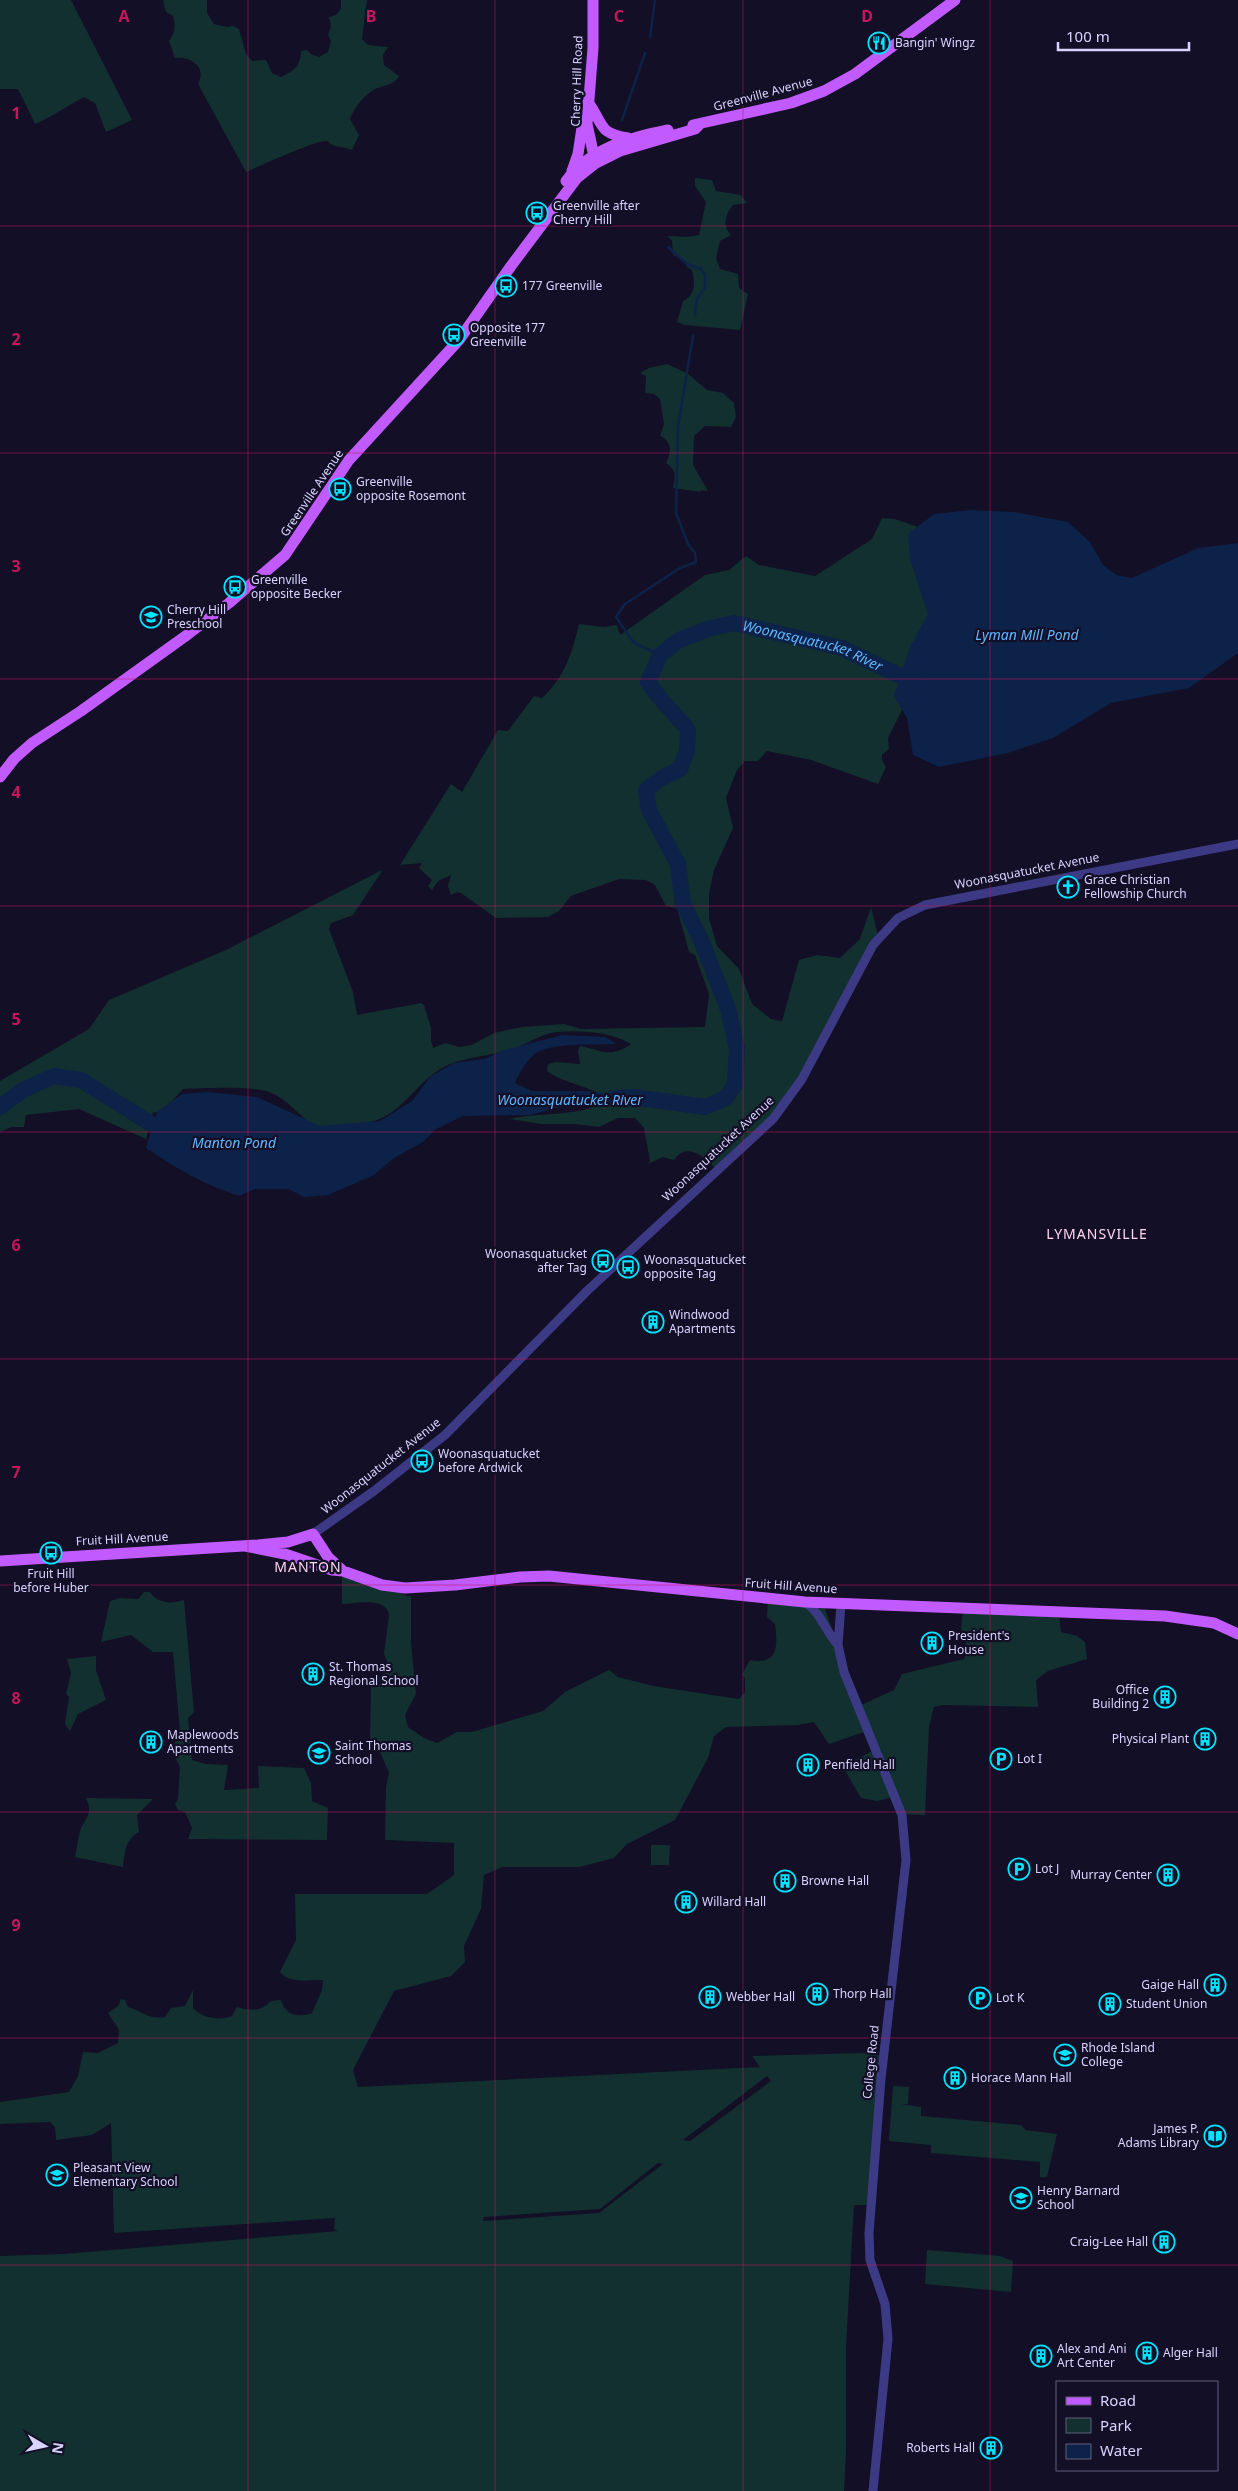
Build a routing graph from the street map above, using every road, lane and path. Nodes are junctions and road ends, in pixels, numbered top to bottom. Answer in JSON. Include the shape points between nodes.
{"nodes":[{"id":1,"x":594,"y":0,"type":"edge"},
{"id":2,"x":940,"y":0,"type":"edge"},
{"id":3,"x":955,"y":0,"type":"edge"},
{"id":4,"x":937,"y":13,"type":"junction"},
{"id":5,"x":591,"y":70,"type":"junction"},
{"id":6,"x":588,"y":102,"type":"junction"},
{"id":7,"x":699,"y":125,"type":"junction"},
{"id":8,"x":631,"y":139,"type":"junction"},
{"id":9,"x":595,"y":158,"type":"junction"},
{"id":10,"x":570,"y":175,"type":"junction"},
{"id":11,"x":516,"y":260,"type":"junction"},
{"id":12,"x":0,"y":777,"type":"edge"},
{"id":13,"x":1238,"y":844,"type":"edge"},
{"id":14,"x":313,"y":1534,"type":"junction"},
{"id":15,"x":288,"y":1542,"type":"joint"},
{"id":16,"x":245,"y":1546,"type":"junction"},
{"id":17,"x":0,"y":1561,"type":"edge"},
{"id":18,"x":343,"y":1570,"type":"junction"},
{"id":19,"x":805,"y":1602,"type":"junction"},
{"id":20,"x":841,"y":1604,"type":"junction"},
{"id":21,"x":1238,"y":1634,"type":"edge"},
{"id":22,"x":838,"y":1646,"type":"junction"},
{"id":23,"x":873,"y":2491,"type":"edge"}],
"edges":[{"from":1,"to":5,"type":"main road","name":"Cherry Hill Road"},
{"from":2,"to":4,"type":"main road"},
{"from":3,"to":4,"type":"main road","name":"Greenville Avenue"},
{"from":4,"to":7,"type":"main road","name":"Greenville Avenue","via":[[855,74],[824,91],[791,103]]},
{"from":5,"to":6,"type":"main road","name":"Cherry Hill Road"},
{"from":5,"to":10,"type":"main road","via":[[578,154]]},
{"from":6,"to":8,"type":"main road","via":[[604,130],[616,137]]},
{"from":6,"to":9,"type":"main road","name":"Cherry Hill Road","via":[[587,124]]},
{"from":7,"to":8,"type":"main road","name":"Greenville Avenue"},
{"from":7,"to":9,"type":"main road","name":"Greenville Avenue","via":[[695,129]]},
{"from":8,"to":9,"type":"main road","name":"Greenville Avenue"},
{"from":9,"to":10,"type":"main road","name":"Greenville Avenue"},
{"from":9,"to":11,"type":"main road","name":"Greenville Avenue","via":[[567,190]]},
{"from":10,"to":11,"type":"main road","name":"Greenville Avenue","via":[[547,206]]},
{"from":11,"to":12,"type":"main road","name":"Greenville Avenue","via":[[459,340],[349,460],[286,555],[187,635],[32,743]]},
{"from":13,"to":14,"type":"street","name":"Woonasquatucket Avenue","via":[[925,905],[898,918],[873,945],[802,1080],[773,1119],[587,1291],[445,1435]]},
{"from":14,"to":15,"type":"main road","name":"Woonasquatucket Avenue"},
{"from":14,"to":18,"type":"main road","name":"Fruit Hill Avenue","via":[[328,1557]]},
{"from":15,"to":16,"type":"main road","name":"Fruit Hill Avenue"},
{"from":16,"to":17,"type":"main road","name":"Fruit Hill Avenue"},
{"from":16,"to":18,"type":"main road","name":"Fruit Hill Avenue","via":[[285,1554],[332,1570]]},
{"from":18,"to":19,"type":"main road","name":"Fruit Hill Avenue","via":[[382,1585],[405,1588],[520,1577],[557,1577]]},
{"from":19,"to":20,"type":"main road","name":"Fruit Hill Avenue"},
{"from":19,"to":22,"type":"street","name":"College Road","via":[[816,1610]]},
{"from":20,"to":21,"type":"main road","name":"Fruit Hill Avenue","via":[[1165,1616],[1206,1621]]},
{"from":20,"to":22,"type":"street","name":"College Road"},
{"from":22,"to":23,"type":"street","name":"College Road","via":[[850,1688],[895,1792],[906,1835],[869,2233],[870,2260],[888,2317]]}]}
